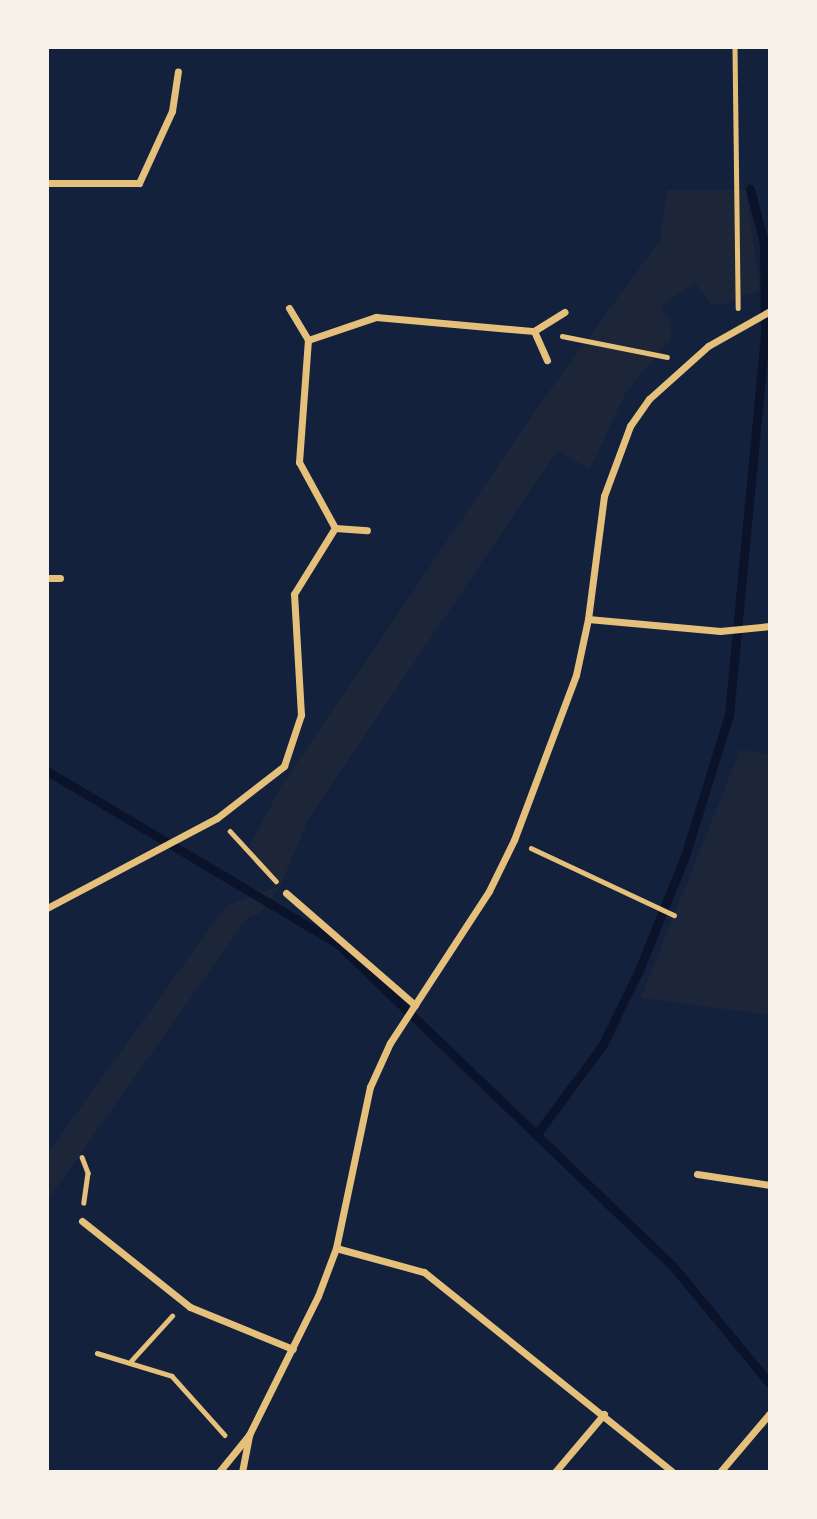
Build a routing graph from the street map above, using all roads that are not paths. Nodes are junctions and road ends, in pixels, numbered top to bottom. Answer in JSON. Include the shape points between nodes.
{"nodes":[{"id":1,"x":178,"y":71,"type":"dead end"},
{"id":2,"x":47,"y":183,"type":"edge"},
{"id":3,"x":289,"y":308,"type":"dead end"},
{"id":4,"x":770,"y":311,"type":"edge"},
{"id":5,"x":565,"y":312,"type":"dead end"},
{"id":6,"x":534,"y":331,"type":"junction"},
{"id":7,"x":308,"y":340,"type":"junction"},
{"id":8,"x":547,"y":360,"type":"dead end"},
{"id":9,"x":335,"y":528,"type":"junction"},
{"id":10,"x":367,"y":530,"type":"dead end"},
{"id":11,"x":47,"y":578,"type":"edge"},
{"id":12,"x":61,"y":578,"type":"dead end"},
{"id":13,"x":589,"y":619,"type":"junction"},
{"id":14,"x":770,"y":626,"type":"edge"},
{"id":15,"x":286,"y":892,"type":"road end"},
{"id":16,"x":47,"y":908,"type":"edge"},
{"id":17,"x":415,"y":1005,"type":"junction"},
{"id":18,"x":697,"y":1174,"type":"dead end"},
{"id":19,"x":770,"y":1185,"type":"edge"},
{"id":20,"x":82,"y":1221,"type":"road end"},
{"id":21,"x":337,"y":1248,"type":"junction"},
{"id":22,"x":293,"y":1349,"type":"junction"},
{"id":23,"x":770,"y":1413,"type":"edge"},
{"id":24,"x":604,"y":1414,"type":"junction"},
{"id":25,"x":249,"y":1434,"type":"junction"},
{"id":26,"x":219,"y":1472,"type":"edge"},
{"id":27,"x":242,"y":1472,"type":"edge"},
{"id":28,"x":555,"y":1472,"type":"edge"},
{"id":29,"x":673,"y":1472,"type":"edge"},
{"id":30,"x":720,"y":1472,"type":"edge"}],
"edges":[{"from":1,"to":2,"type":"street","via":[[172,111],[139,183]]},
{"from":3,"to":7,"type":"street"},
{"from":4,"to":13,"type":"street","via":[[738,326],[690,362],[649,399],[630,426],[615,461],[596,540]]},
{"from":5,"to":6,"type":"street"},
{"from":6,"to":7,"type":"street","via":[[376,317]]},
{"from":6,"to":8,"type":"street"},
{"from":7,"to":9,"type":"street","via":[[299,462]]},
{"from":9,"to":10,"type":"street"},
{"from":9,"to":16,"type":"street","via":[[294,594],[301,715],[284,766],[217,818]]},
{"from":11,"to":12,"type":"street"},
{"from":13,"to":14,"type":"street","via":[[720,631]]},
{"from":13,"to":17,"type":"street","via":[[562,716],[514,840],[489,891]]},
{"from":15,"to":17,"type":"street"},
{"from":17,"to":21,"type":"street","via":[[370,1087]]},
{"from":18,"to":19,"type":"street"},
{"from":20,"to":22,"type":"street","via":[[182,1301]]},
{"from":21,"to":22,"type":"street"},
{"from":21,"to":24,"type":"street","via":[[424,1272]]},
{"from":22,"to":25,"type":"street"},
{"from":23,"to":30,"type":"street"},
{"from":24,"to":28,"type":"street"},
{"from":24,"to":29,"type":"street"},
{"from":25,"to":26,"type":"street"},
{"from":25,"to":27,"type":"street"}]}
